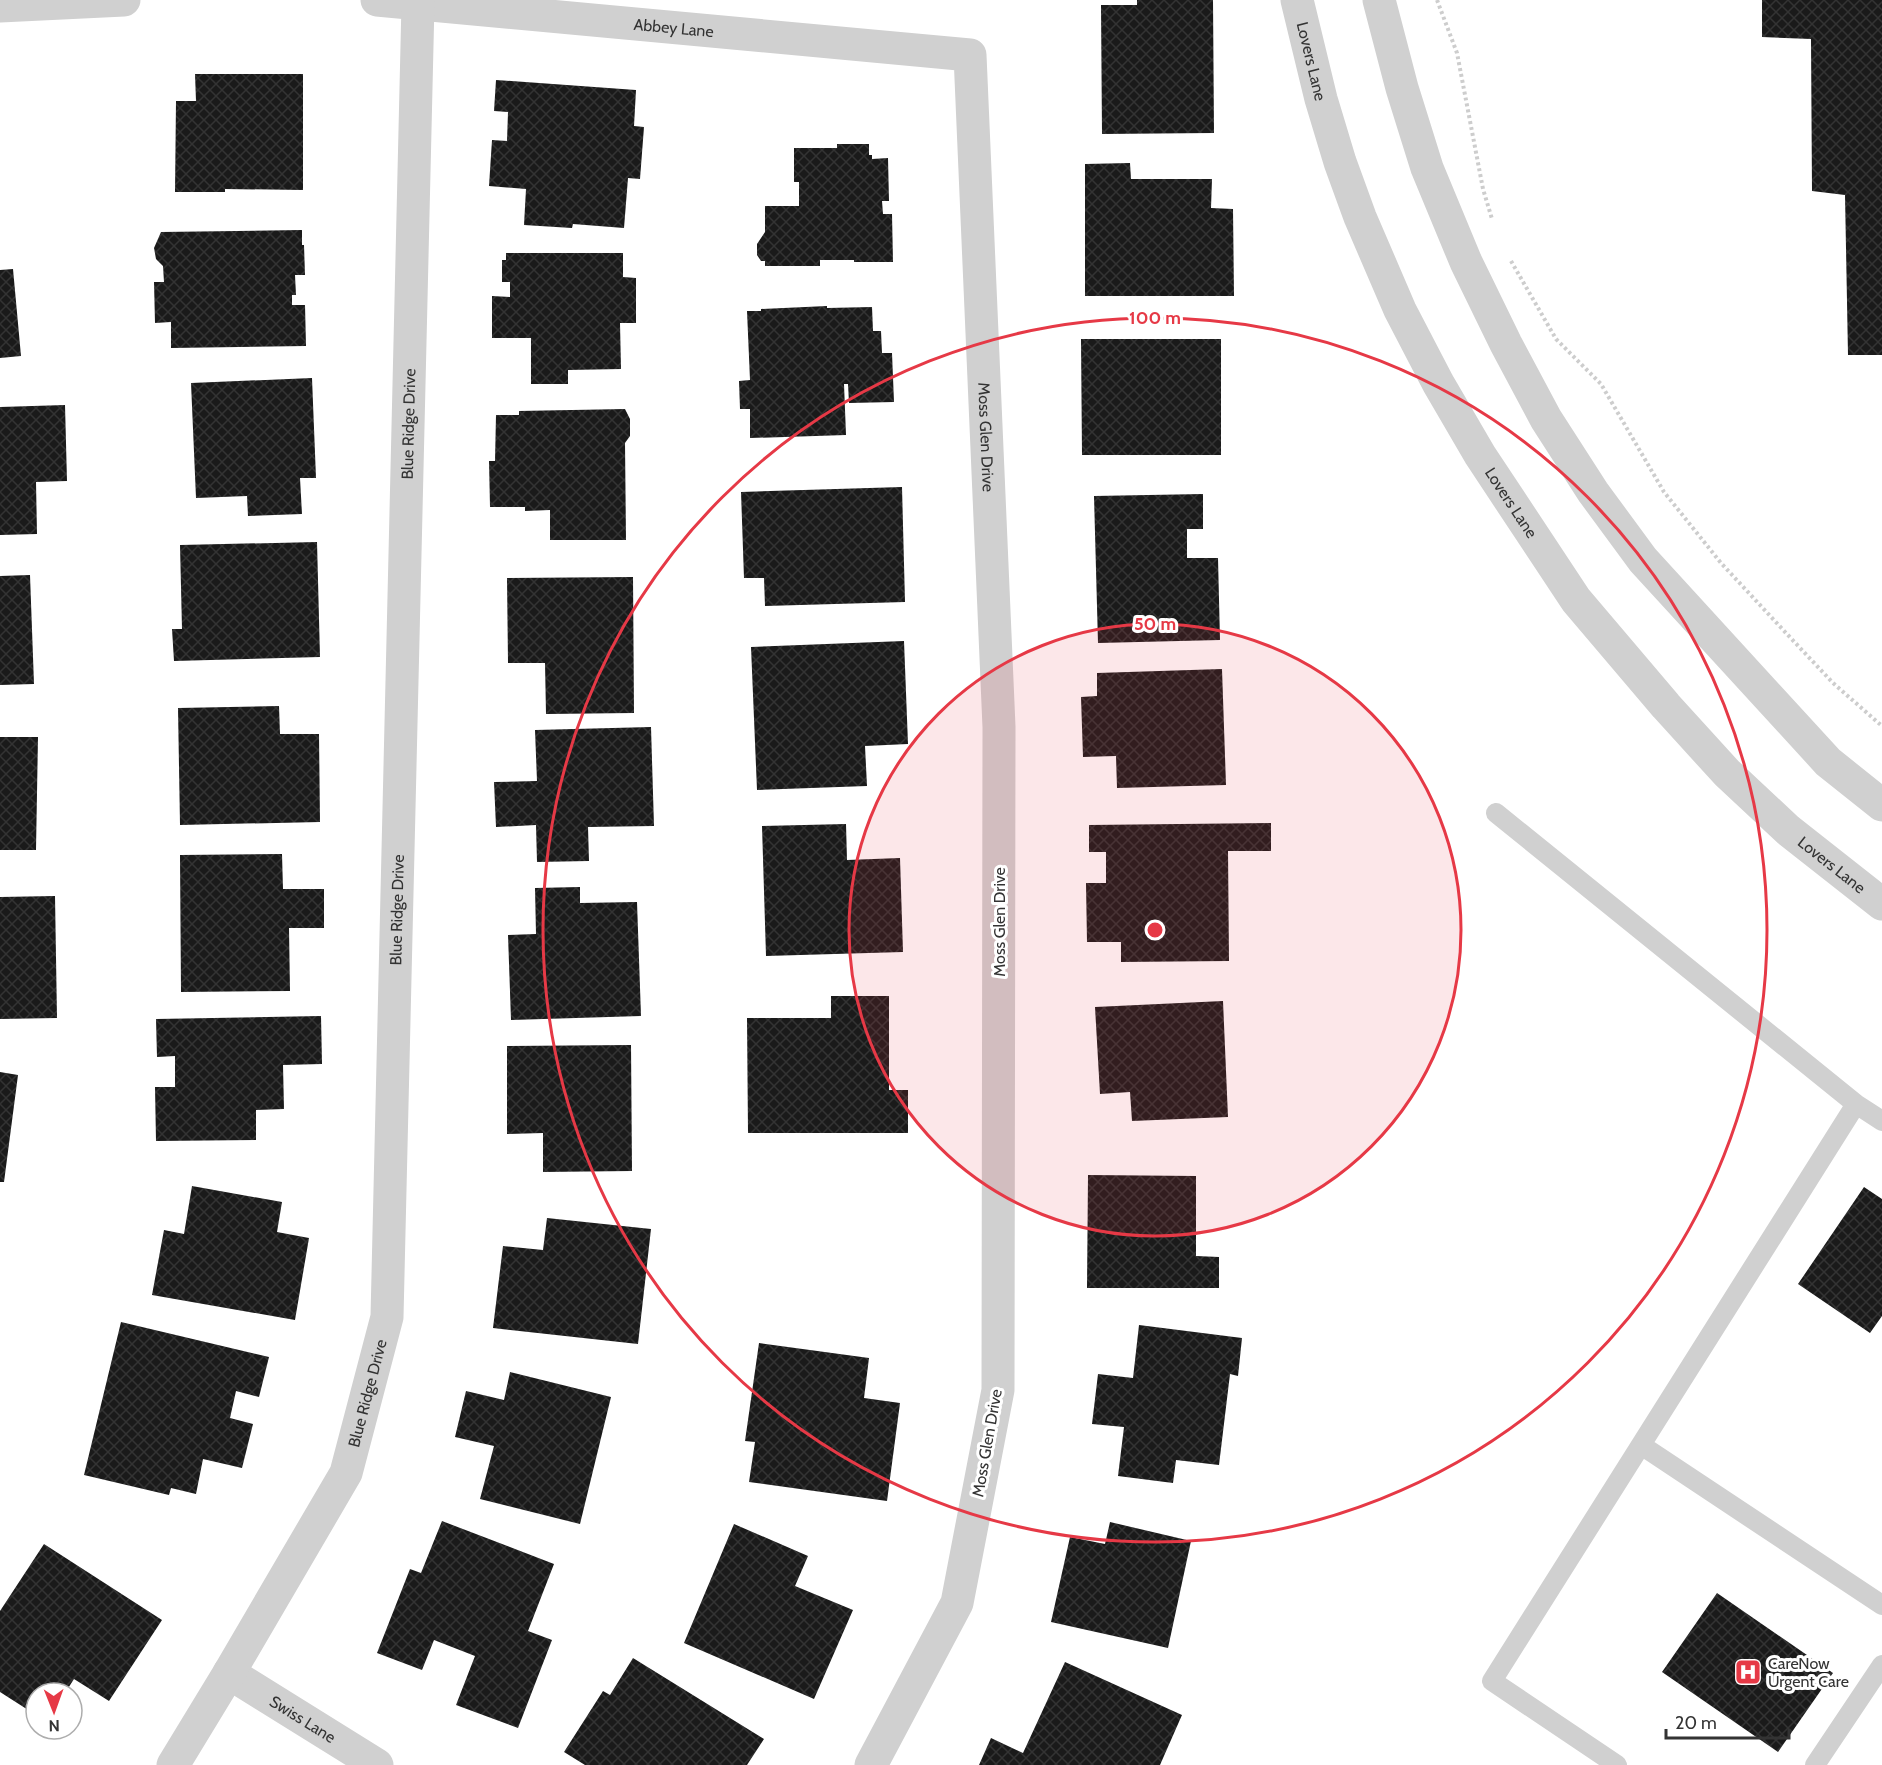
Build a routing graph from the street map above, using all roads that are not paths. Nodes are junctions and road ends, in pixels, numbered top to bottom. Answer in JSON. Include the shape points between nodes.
{"nodes":[{"id":1,"x":124,"y":0,"type":"edge"},
{"id":2,"x":377,"y":0,"type":"edge"},
{"id":3,"x":1297,"y":0,"type":"edge"},
{"id":4,"x":1379,"y":0,"type":"edge"},
{"id":5,"x":418,"y":3,"type":"junction"},
{"id":6,"x":0,"y":6,"type":"edge"},
{"id":7,"x":970,"y":55,"type":"joint"},
{"id":8,"x":1882,"y":805,"type":"edge"},
{"id":9,"x":1496,"y":813,"type":"dead end"},
{"id":10,"x":1882,"y":904,"type":"edge"},
{"id":11,"x":1856,"y":1104,"type":"junction"},
{"id":12,"x":1882,"y":1121,"type":"edge"},
{"id":13,"x":1641,"y":1445,"type":"junction"},
{"id":14,"x":1882,"y":1605,"type":"edge"},
{"id":15,"x":1882,"y":1665,"type":"edge"},
{"id":16,"x":230,"y":1674,"type":"junction"},
{"id":17,"x":173,"y":1765,"type":"edge"},
{"id":18,"x":377,"y":1765,"type":"edge"},
{"id":19,"x":871,"y":1765,"type":"edge"},
{"id":20,"x":1617,"y":1765,"type":"edge"},
{"id":21,"x":1815,"y":1765,"type":"edge"}],
"edges":[{"from":1,"to":6,"type":"street"},
{"from":2,"to":5,"type":"street","name":"Abbey Lane"},
{"from":3,"to":10,"type":"street","name":"Lovers Lane","via":[[1321,99],[1360,217],[1400,310],[1480,455],[1576,600],[1665,706],[1726,773],[1788,830]]},
{"from":4,"to":8,"type":"street","via":[[1427,168],[1466,262],[1546,419],[1643,560],[1828,762]]},
{"from":5,"to":7,"type":"street","name":"Abbey Lane"},
{"from":5,"to":16,"type":"street","name":"Blue Ridge Drive","via":[[387,1317],[346,1473]]},
{"from":7,"to":19,"type":"street","name":"Moss Glen Drive","via":[[999,727],[998,1390],[957,1603]]},
{"from":9,"to":11,"type":"lane"},
{"from":11,"to":12,"type":"lane"},
{"from":11,"to":13,"type":"lane"},
{"from":13,"to":14,"type":"lane"},
{"from":13,"to":20,"type":"lane","via":[[1492,1681]]},
{"from":15,"to":21,"type":"lane"},
{"from":16,"to":17,"type":"street","name":"Blue Ridge Drive"},
{"from":16,"to":18,"type":"street","name":"Swiss Lane"}]}
